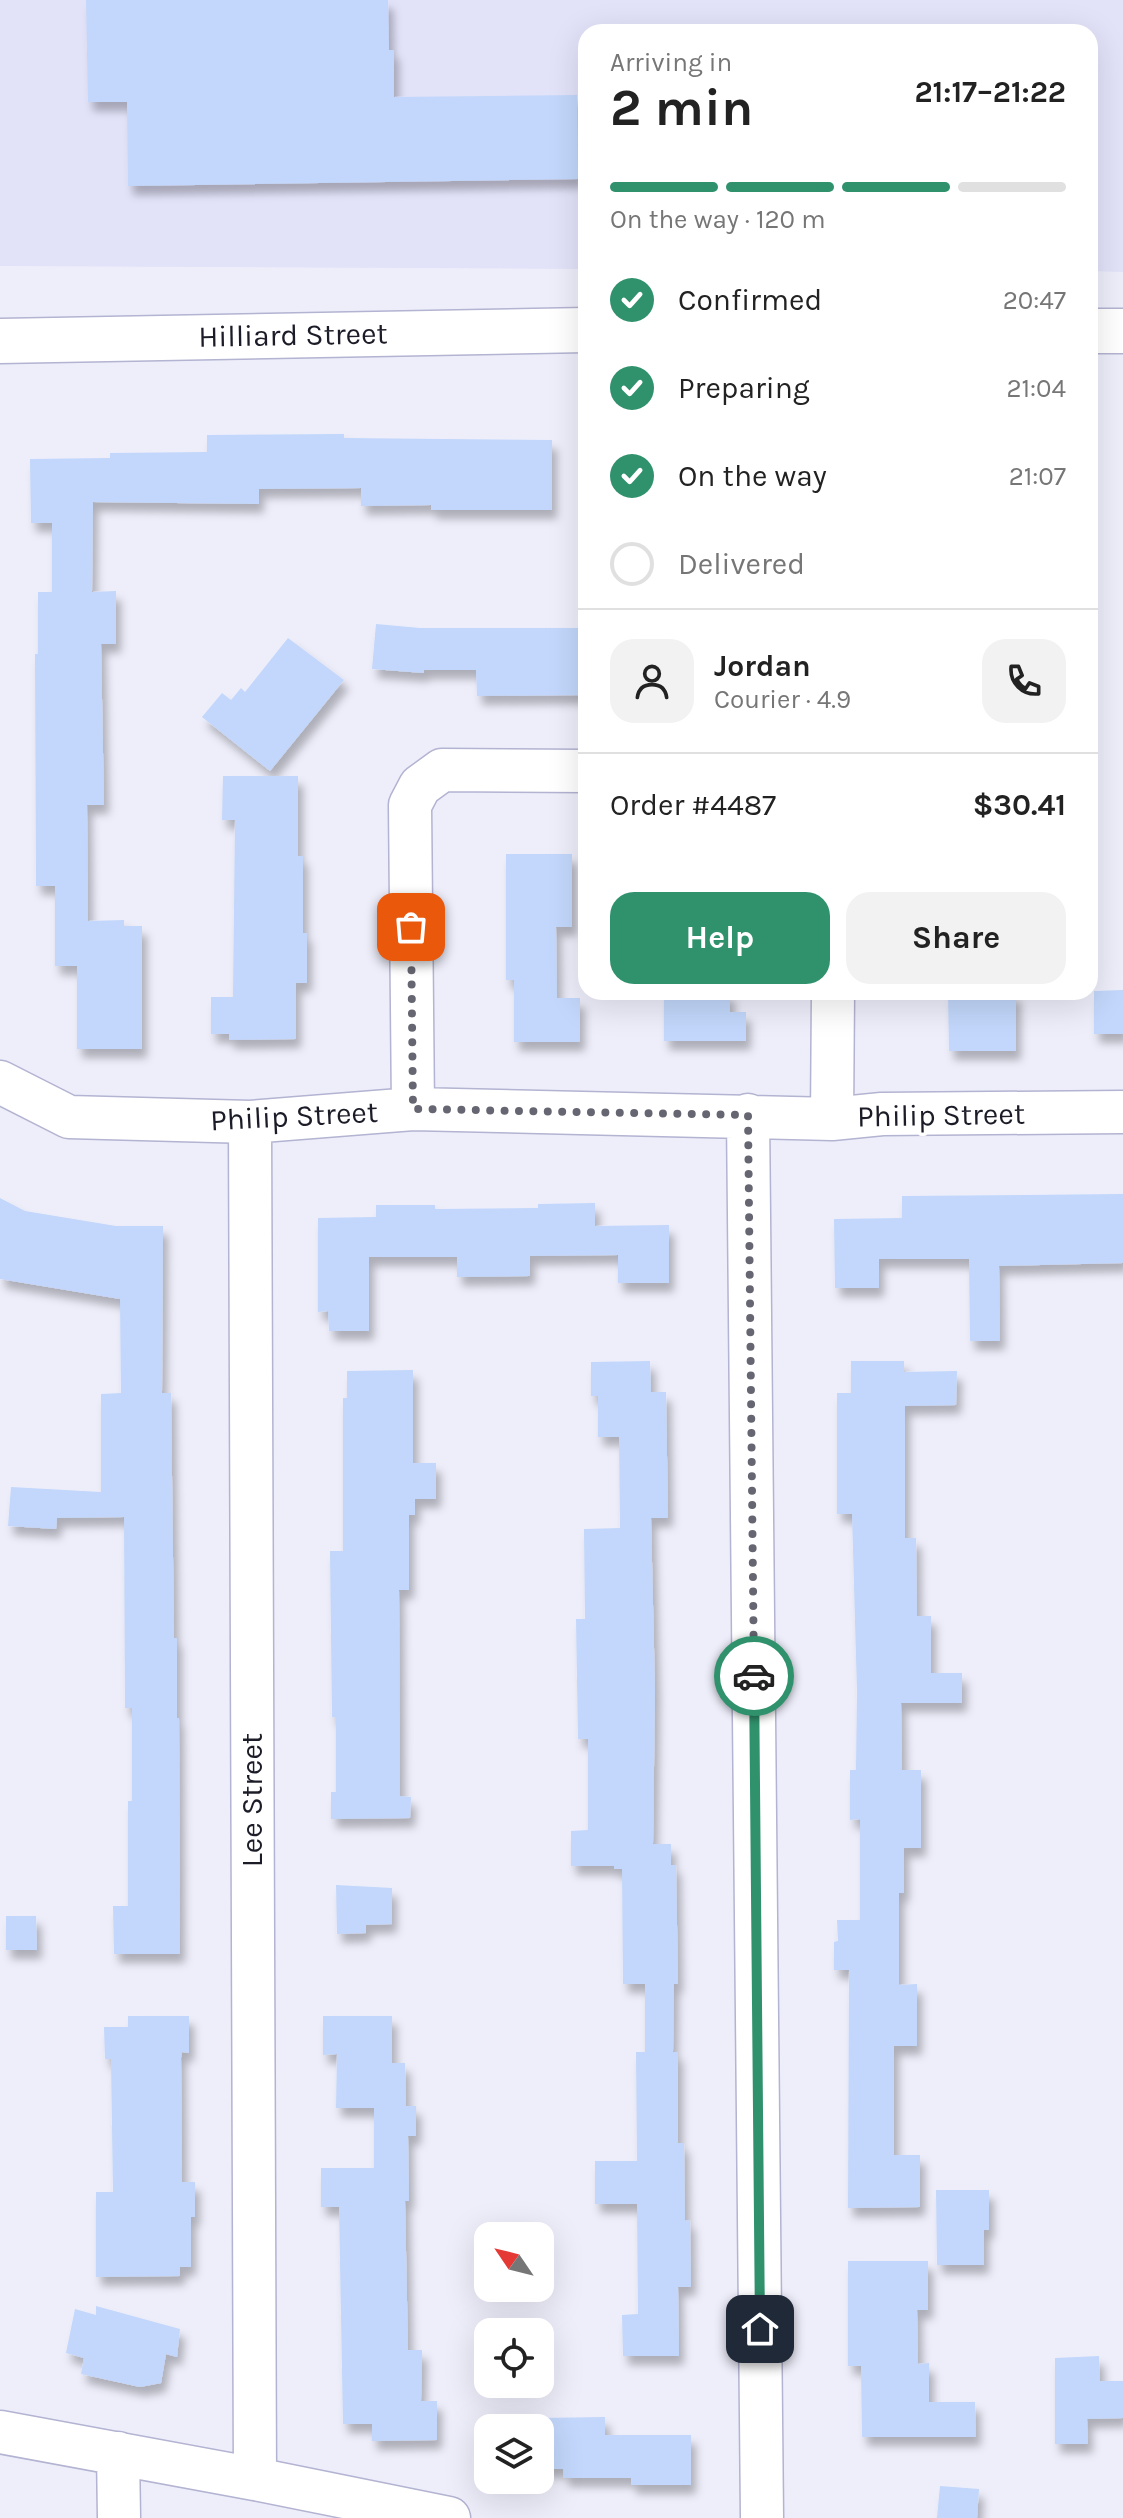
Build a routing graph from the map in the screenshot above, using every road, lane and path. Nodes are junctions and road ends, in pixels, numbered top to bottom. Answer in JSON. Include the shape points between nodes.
{"nodes":[{"id":1,"x":578,"y":330,"type":"edge"},
{"id":2,"x":1098,"y":331,"type":"edge"},
{"id":3,"x":1123,"y":331,"type":"edge"},
{"id":4,"x":0,"y":341,"type":"edge"},
{"id":5,"x":578,"y":771,"type":"edge"},
{"id":6,"x":833,"y":1000,"type":"edge"},
{"id":7,"x":0,"y":1082,"type":"edge"},
{"id":8,"x":413,"y":1109,"type":"junction"},
{"id":9,"x":1123,"y":1112,"type":"edge"},
{"id":10,"x":748,"y":1115,"type":"junction"},
{"id":11,"x":832,"y":1119,"type":"junction"},
{"id":12,"x":250,"y":1122,"type":"junction"},
{"id":13,"x":0,"y":2432,"type":"edge"},
{"id":14,"x":118,"y":2453,"type":"junction"},
{"id":15,"x":255,"y":2479,"type":"junction"},
{"id":16,"x":119,"y":2518,"type":"edge"},
{"id":17,"x":449,"y":2518,"type":"edge"},
{"id":18,"x":762,"y":2518,"type":"edge"}],
"edges":[{"from":1,"to":4,"type":"street","name":"Hilliard Street"},
{"from":2,"to":3,"type":"street"},
{"from":5,"to":8,"type":"street","via":[[442,770],[420,786],[410,805]]},
{"from":6,"to":11,"type":"street"},
{"from":7,"to":12,"type":"street","name":"Philip Street","via":[[69,1117]]},
{"from":8,"to":10,"type":"street","name":"Philip Street"},
{"from":8,"to":12,"type":"street","name":"Philip Street"},
{"from":9,"to":11,"type":"street","name":"Philip Street"},
{"from":10,"to":11,"type":"street","name":"Philip Street"},
{"from":10,"to":18,"type":"street"},
{"from":12,"to":15,"type":"street","name":"Lee Street"},
{"from":13,"to":14,"type":"street"},
{"from":14,"to":15,"type":"street"},
{"from":14,"to":16,"type":"street"},
{"from":15,"to":17,"type":"street"}]}
